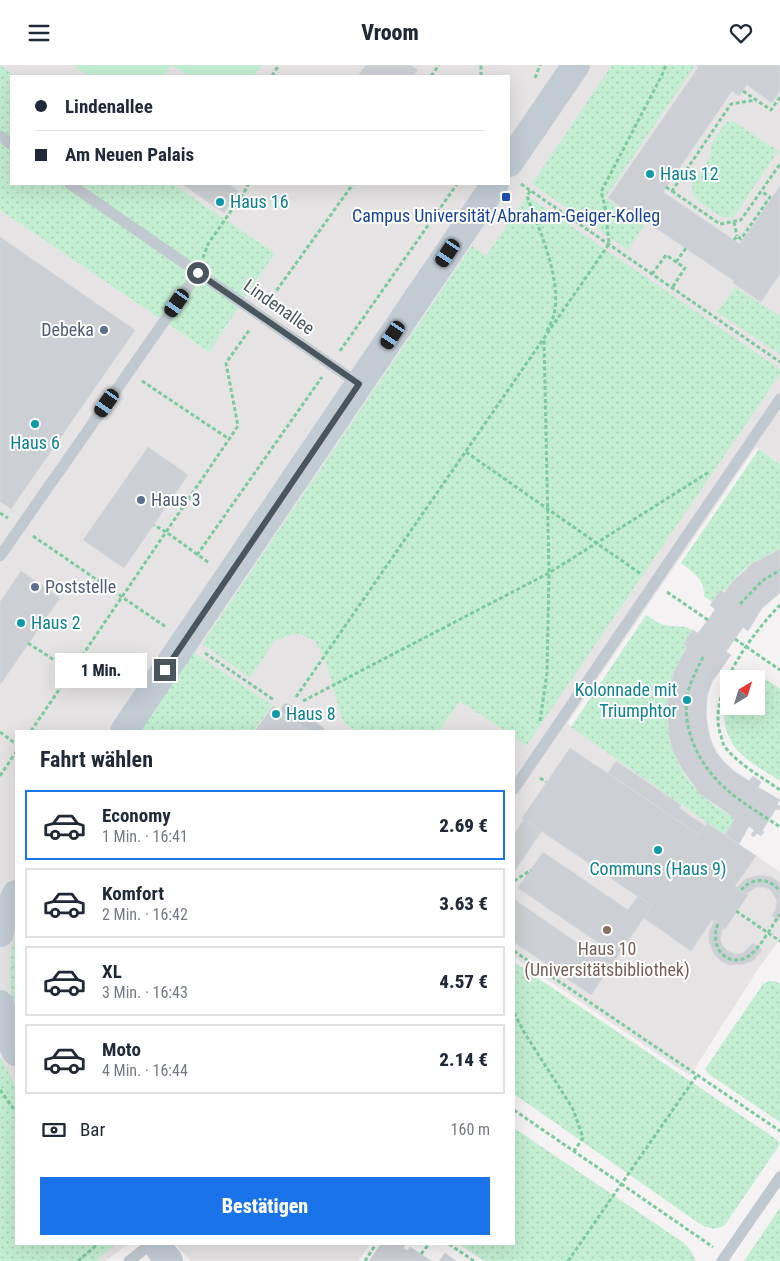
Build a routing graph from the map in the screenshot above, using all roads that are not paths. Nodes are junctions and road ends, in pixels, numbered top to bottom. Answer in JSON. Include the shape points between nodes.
{"nodes":[{"id":1,"x":576,"y":65,"type":"edge"},
{"id":2,"x":510,"y":171,"type":"edge"},
{"id":3,"x":71,"y":185,"type":"edge"},
{"id":4,"x":501,"y":185,"type":"edge"},
{"id":5,"x":198,"y":273,"type":"junction"},
{"id":6,"x":359,"y":384,"type":"junction"},
{"id":7,"x":780,"y":399,"type":"edge"},
{"id":8,"x":0,"y":556,"type":"edge"},
{"id":9,"x":287,"y":709,"type":"road end"},
{"id":10,"x":125,"y":730,"type":"edge"},
{"id":11,"x":318,"y":730,"type":"edge"},
{"id":12,"x":515,"y":788,"type":"edge"},
{"id":13,"x":15,"y":896,"type":"edge"},
{"id":14,"x":0,"y":933,"type":"edge"},
{"id":15,"x":0,"y":1005,"type":"edge"},
{"id":16,"x":15,"y":1050,"type":"edge"},
{"id":17,"x":780,"y":1177,"type":"edge"},
{"id":18,"x":150,"y":1245,"type":"edge"},
{"id":19,"x":157,"y":1245,"type":"edge"},
{"id":20,"x":724,"y":1258,"type":"edge"},
{"id":21,"x":129,"y":1261,"type":"edge"},
{"id":22,"x":170,"y":1261,"type":"edge"}],
"edges":[{"from":1,"to":2,"type":"street"},
{"from":3,"to":5,"type":"lane","name":"Lindenallee"},
{"from":4,"to":6,"type":"street"},
{"from":5,"to":6,"type":"lane","name":"Lindenallee"},
{"from":5,"to":8,"type":"lane"},
{"from":6,"to":10,"type":"street"},
{"from":7,"to":12,"type":"lane"},
{"from":9,"to":11,"type":"lane"},
{"from":13,"to":14,"type":"street"},
{"from":15,"to":16,"type":"street"},
{"from":17,"to":20,"type":"lane"},
{"from":18,"to":21,"type":"lane"},
{"from":19,"to":22,"type":"street"}]}
